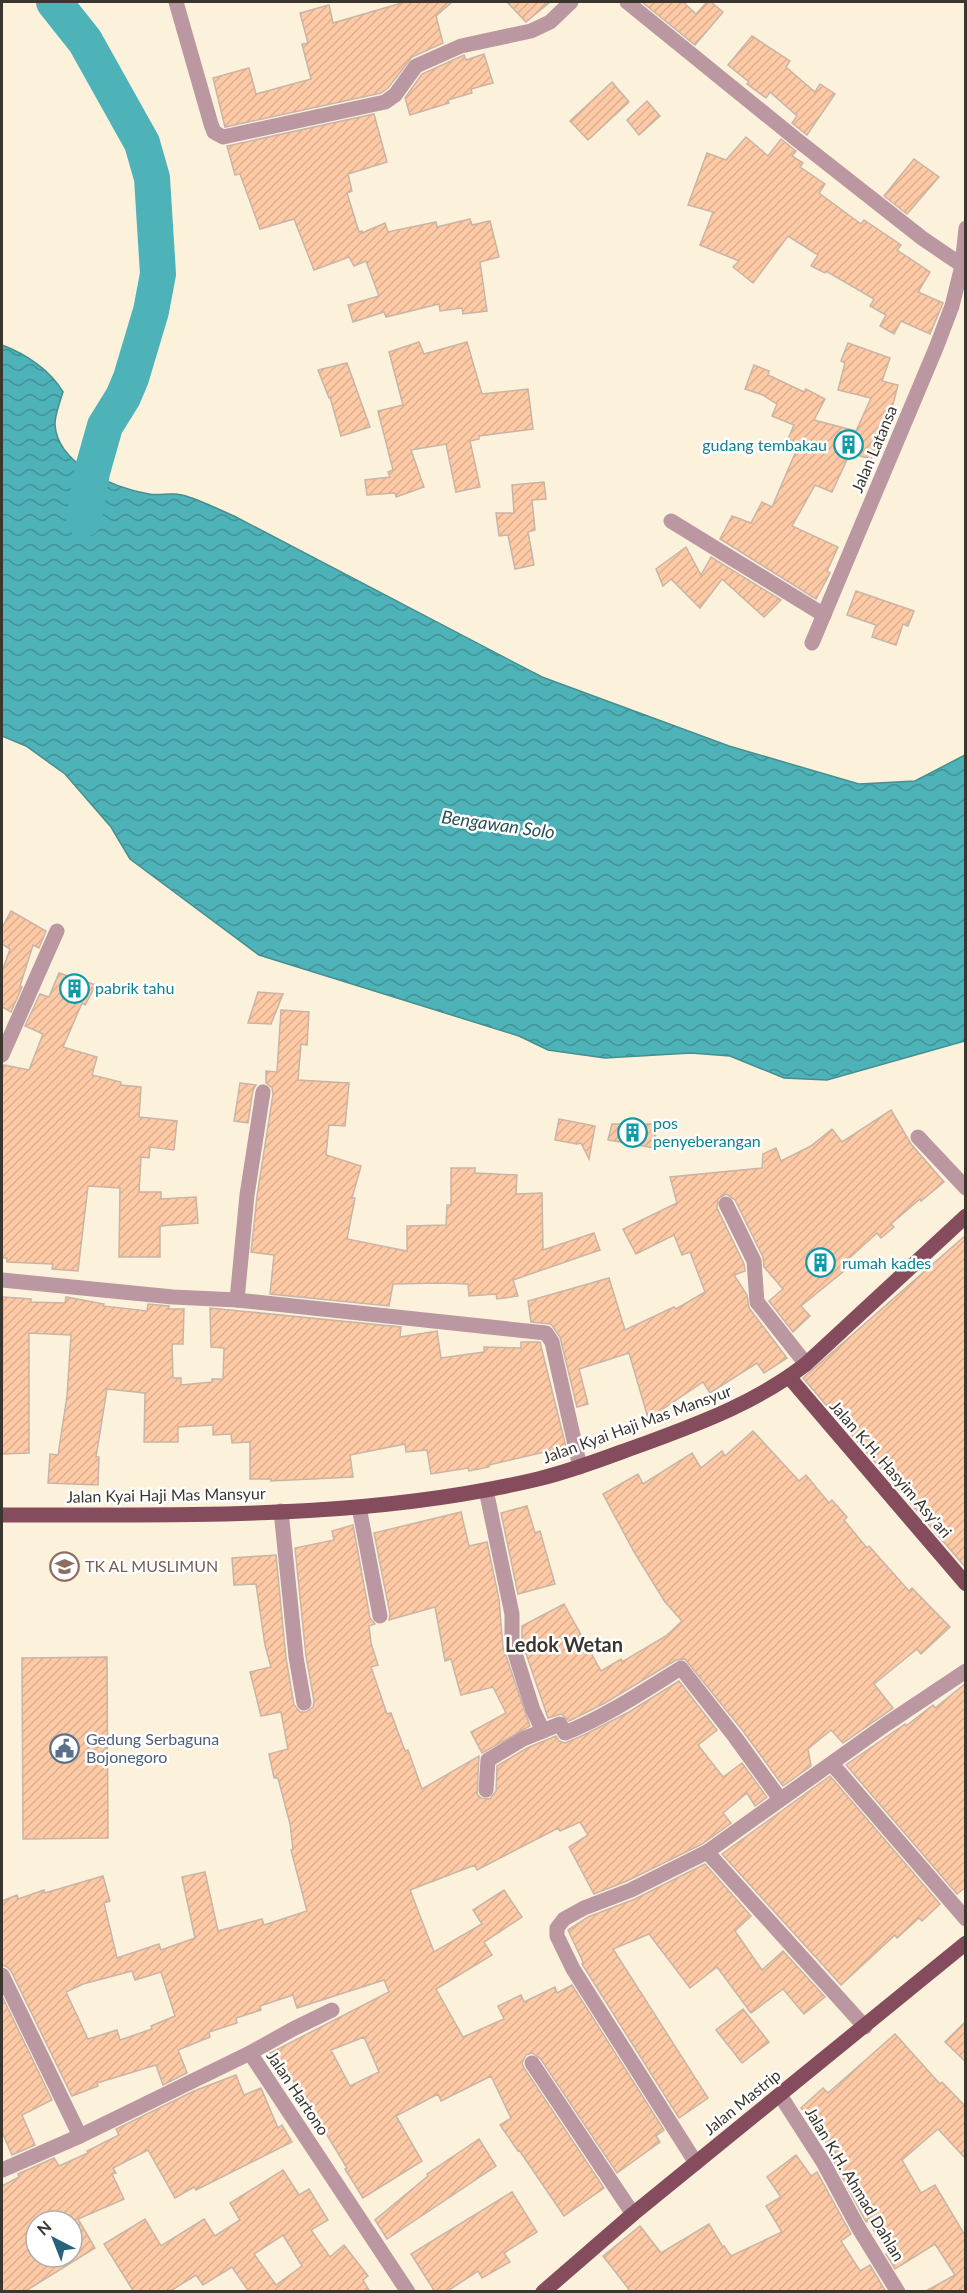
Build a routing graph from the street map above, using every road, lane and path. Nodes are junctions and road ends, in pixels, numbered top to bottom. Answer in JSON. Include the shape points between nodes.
{"nodes":[{"id":1,"x":176,"y":2,"type":"edge"},
{"id":2,"x":571,"y":2,"type":"edge"},
{"id":3,"x":627,"y":2,"type":"edge"},
{"id":4,"x":966,"y":228,"type":"edge"},
{"id":5,"x":964,"y":267,"type":"edge"},
{"id":6,"x":670,"y":521,"type":"dead end"},
{"id":7,"x":824,"y":615,"type":"junction"},
{"id":8,"x":812,"y":643,"type":"dead end"},
{"id":9,"x":57,"y":931,"type":"dead end"},
{"id":10,"x":2,"y":1055,"type":"edge"},
{"id":11,"x":263,"y":1092,"type":"dead end"},
{"id":12,"x":918,"y":1137,"type":"dead end"},
{"id":13,"x":966,"y":1188,"type":"edge"},
{"id":14,"x":726,"y":1203,"type":"dead end"},
{"id":15,"x":966,"y":1216,"type":"edge"},
{"id":16,"x":2,"y":1280,"type":"edge"},
{"id":17,"x":237,"y":1300,"type":"junction"},
{"id":18,"x":806,"y":1364,"type":"junction"},
{"id":19,"x":789,"y":1377,"type":"junction"},
{"id":20,"x":580,"y":1467,"type":"junction"},
{"id":21,"x":486,"y":1490,"type":"junction"},
{"id":22,"x":359,"y":1507,"type":"junction"},
{"id":23,"x":281,"y":1511,"type":"junction"},
{"id":24,"x":2,"y":1515,"type":"edge"},
{"id":25,"x":966,"y":1584,"type":"edge"},
{"id":26,"x":380,"y":1616,"type":"dead end"},
{"id":27,"x":966,"y":1671,"type":"edge"},
{"id":28,"x":304,"y":1702,"type":"dead end"},
{"id":29,"x":543,"y":1731,"type":"junction"},
{"id":30,"x":832,"y":1764,"type":"junction"},
{"id":31,"x":486,"y":1790,"type":"dead end"},
{"id":32,"x":780,"y":1799,"type":"junction"},
{"id":33,"x":707,"y":1852,"type":"junction"},
{"id":34,"x":966,"y":1919,"type":"edge"},
{"id":35,"x":966,"y":1943,"type":"edge"},
{"id":36,"x":2,"y":1975,"type":"edge"},
{"id":37,"x":332,"y":2010,"type":"dead end"},
{"id":38,"x":865,"y":2027,"type":"junction"},
{"id":39,"x":250,"y":2054,"type":"junction"},
{"id":40,"x":532,"y":2063,"type":"dead end"},
{"id":41,"x":780,"y":2095,"type":"junction"},
{"id":42,"x":80,"y":2136,"type":"junction"},
{"id":43,"x":696,"y":2163,"type":"junction"},
{"id":44,"x":2,"y":2170,"type":"edge"},
{"id":45,"x":633,"y":2214,"type":"junction"},
{"id":46,"x":408,"y":2292,"type":"edge"},
{"id":47,"x":543,"y":2292,"type":"edge"},
{"id":48,"x":898,"y":2292,"type":"edge"}],
"edges":[{"from":1,"to":2,"type":"street","via":[[211,124],[214,132],[224,137],[385,102],[395,95],[416,66],[461,46],[531,31],[550,22]]},
{"from":3,"to":5,"type":"street","via":[[805,146]]},
{"from":4,"to":5,"type":"street","name":"Jalan Latansa"},
{"from":5,"to":7,"type":"street","name":"Jalan Latansa","via":[[936,348]]},
{"from":6,"to":7,"type":"street"},
{"from":7,"to":8,"type":"street","name":"Jalan Latansa"},
{"from":9,"to":10,"type":"street"},
{"from":11,"to":17,"type":"street"},
{"from":12,"to":13,"type":"street"},
{"from":14,"to":18,"type":"street","via":[[754,1261],[757,1302]]},
{"from":15,"to":18,"type":"main road","name":"Jalan Kyai Haji Mas Mansyur"},
{"from":16,"to":17,"type":"street"},
{"from":17,"to":20,"type":"street","via":[[546,1333],[552,1341]]},
{"from":18,"to":19,"type":"main road","name":"Jalan Kyai Haji Mas Mansyur"},
{"from":19,"to":20,"type":"main road","name":"Jalan Kyai Haji Mas Mansyur","via":[[731,1410]]},
{"from":19,"to":25,"type":"main road","name":"Jalan K.H. Hasyim Asy'ari"},
{"from":20,"to":21,"type":"main road","name":"Jalan Kyai Haji Mas Mansyur"},
{"from":21,"to":22,"type":"main road","name":"Jalan Kyai Haji Mas Mansyur"},
{"from":21,"to":29,"type":"street","via":[[512,1614],[512,1644]]},
{"from":22,"to":23,"type":"main road","name":"Jalan Kyai Haji Mas Mansyur"},
{"from":22,"to":26,"type":"street"},
{"from":23,"to":24,"type":"main road","name":"Jalan Kyai Haji Mas Mansyur"},
{"from":23,"to":28,"type":"street"},
{"from":27,"to":30,"type":"street"},
{"from":29,"to":31,"type":"street","via":[[488,1760]]},
{"from":29,"to":32,"type":"street","via":[[560,1724],[564,1733],[576,1729],[681,1668]]},
{"from":30,"to":32,"type":"street"},
{"from":30,"to":34,"type":"street"},
{"from":32,"to":33,"type":"street"},
{"from":33,"to":38,"type":"street"},
{"from":33,"to":43,"type":"street","via":[[574,1913],[557,1928],[573,1969]]},
{"from":35,"to":38,"type":"main road","name":"Jalan Mastrip"},
{"from":36,"to":42,"type":"street"},
{"from":37,"to":39,"type":"street"},
{"from":38,"to":41,"type":"main road","name":"Jalan Mastrip"},
{"from":39,"to":42,"type":"street","name":"Jalan Hartono"},
{"from":39,"to":46,"type":"street","name":"Jalan Hartono"},
{"from":40,"to":45,"type":"street"},
{"from":41,"to":43,"type":"main road","name":"Jalan Mastrip"},
{"from":41,"to":48,"type":"street","name":"Jalan K.H. Ahmad Dahlan"},
{"from":42,"to":44,"type":"street","name":"Jalan Hartono"},
{"from":43,"to":45,"type":"main road","name":"Jalan Mastrip"},
{"from":45,"to":47,"type":"main road","name":"Jalan Mastrip"}]}
